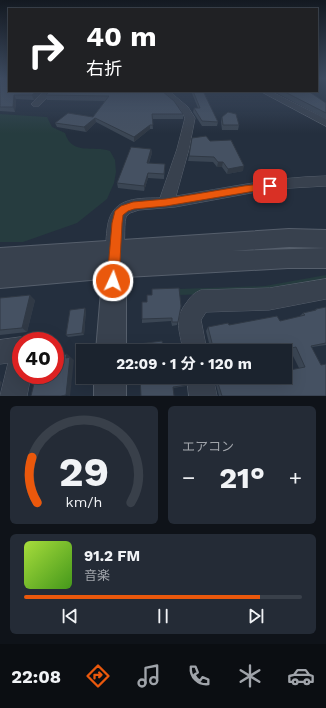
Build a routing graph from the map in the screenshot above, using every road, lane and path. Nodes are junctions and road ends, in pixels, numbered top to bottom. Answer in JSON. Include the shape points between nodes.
{"nodes":[{"id":1,"x":44,"y":96,"type":"edge"},
{"id":2,"x":170,"y":96,"type":"edge"},
{"id":3,"x":275,"y":96,"type":"edge"},
{"id":4,"x":36,"y":104,"type":"dead end"},
{"id":5,"x":326,"y":123,"type":"edge"},
{"id":6,"x":326,"y":181,"type":"edge"},
{"id":7,"x":166,"y":203,"type":"junction"},
{"id":8,"x":326,"y":239,"type":"edge"},
{"id":9,"x":0,"y":258,"type":"edge"},
{"id":10,"x":114,"y":258,"type":"junction"},
{"id":11,"x":326,"y":258,"type":"edge"},
{"id":12,"x":0,"y":277,"type":"edge"},
{"id":13,"x":326,"y":289,"type":"edge"},
{"id":14,"x":111,"y":344,"type":"edge"},
{"id":15,"x":194,"y":344,"type":"edge"},
{"id":16,"x":12,"y":350,"type":"edge"},
{"id":17,"x":0,"y":352,"type":"edge"},
{"id":18,"x":15,"y":384,"type":"edge"},
{"id":19,"x":110,"y":384,"type":"edge"},
{"id":20,"x":201,"y":384,"type":"edge"},
{"id":21,"x":12,"y":396,"type":"edge"},
{"id":22,"x":110,"y":396,"type":"edge"},
{"id":23,"x":203,"y":396,"type":"edge"}],
"edges":[{"from":1,"to":4,"type":"street"},
{"from":2,"to":7,"type":"street","via":[[185,109],[190,118]]},
{"from":3,"to":5,"type":"street"},
{"from":6,"to":7,"type":"street","via":[[244,189]]},
{"from":7,"to":10,"type":"street","via":[[133,205],[119,214]]},
{"from":8,"to":10,"type":"street","via":[[289,238]]},
{"from":9,"to":10,"type":"street"},
{"from":10,"to":11,"type":"street"},
{"from":10,"to":12,"type":"street"},
{"from":10,"to":14,"type":"street"},
{"from":13,"to":15,"type":"street","via":[[269,299],[201,301],[189,317]]},
{"from":16,"to":17,"type":"street"},
{"from":18,"to":21,"type":"street"},
{"from":19,"to":22,"type":"street"},
{"from":20,"to":23,"type":"street"}]}
